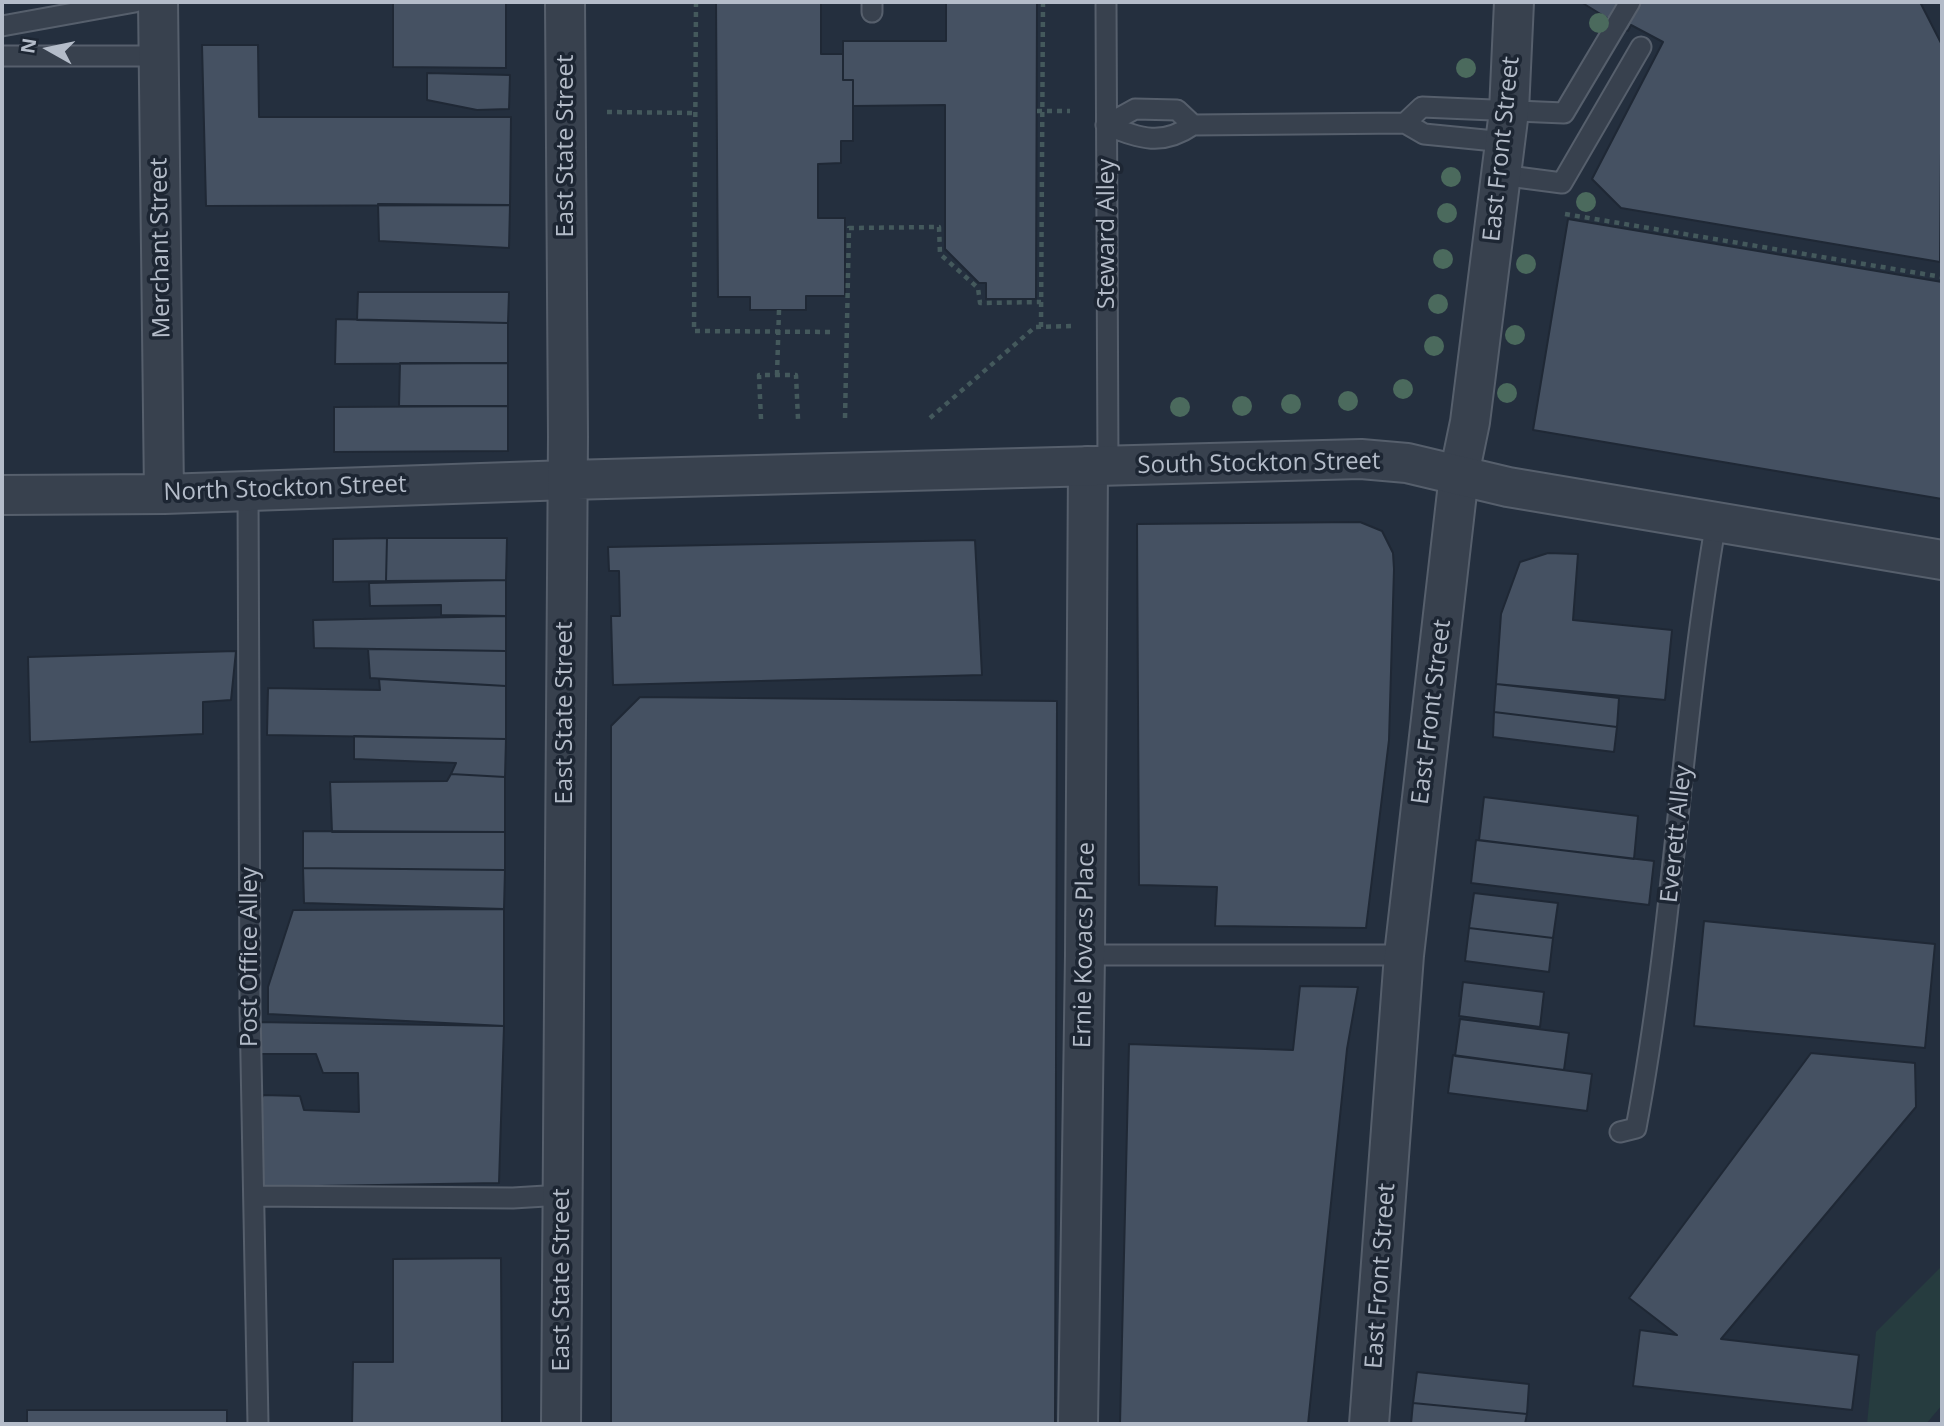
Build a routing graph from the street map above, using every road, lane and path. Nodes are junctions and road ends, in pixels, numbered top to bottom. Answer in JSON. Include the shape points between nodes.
{"nodes":[{"id":1,"x":135,"y":2,"type":"edge"},
{"id":2,"x":158,"y":2,"type":"edge"},
{"id":3,"x":565,"y":2,"type":"edge"},
{"id":4,"x":696,"y":2,"type":"edge"},
{"id":5,"x":1043,"y":2,"type":"edge"},
{"id":6,"x":1105,"y":2,"type":"edge"},
{"id":7,"x":1514,"y":2,"type":"edge"},
{"id":8,"x":1630,"y":2,"type":"edge"},
{"id":9,"x":2,"y":26,"type":"edge"},
{"id":10,"x":1641,"y":47,"type":"dead end"},
{"id":11,"x":2,"y":56,"type":"edge"},
{"id":12,"x":159,"y":56,"type":"junction"},
{"id":13,"x":1040,"y":111,"type":"junction"},
{"id":14,"x":1070,"y":111,"type":"dead end"},
{"id":15,"x":607,"y":112,"type":"dead end"},
{"id":16,"x":695,"y":113,"type":"junction"},
{"id":17,"x":1405,"y":123,"type":"junction"},
{"id":18,"x":1106,"y":125,"type":"junction"},
{"id":19,"x":1193,"y":125,"type":"junction"},
{"id":20,"x":1505,"y":143,"type":"junction"},
{"id":21,"x":1564,"y":214,"type":"dead end"},
{"id":22,"x":1942,"y":277,"type":"edge"},
{"id":23,"x":1041,"y":302,"type":"junction"},
{"id":24,"x":779,"y":310,"type":"dead end"},
{"id":25,"x":1071,"y":326,"type":"dead end"},
{"id":26,"x":1041,"y":327,"type":"junction"},
{"id":27,"x":778,"y":332,"type":"junction"},
{"id":28,"x":833,"y":332,"type":"dead end"},
{"id":29,"x":777,"y":375,"type":"junction"},
{"id":30,"x":845,"y":418,"type":"dead end"},
{"id":31,"x":930,"y":418,"type":"dead end"},
{"id":32,"x":761,"y":419,"type":"dead end"},
{"id":33,"x":798,"y":419,"type":"dead end"},
{"id":34,"x":1098,"y":466,"type":"junction"},
{"id":35,"x":1459,"y":475,"type":"junction"},
{"id":36,"x":568,"y":480,"type":"junction"},
{"id":37,"x":248,"y":490,"type":"junction"},
{"id":38,"x":164,"y":494,"type":"junction"},
{"id":39,"x":2,"y":495,"type":"edge"},
{"id":40,"x":1716,"y":522,"type":"junction"},
{"id":41,"x":1942,"y":561,"type":"edge"},
{"id":42,"x":1086,"y":955,"type":"junction"},
{"id":43,"x":1404,"y":955,"type":"junction"},
{"id":44,"x":1620,"y":1132,"type":"dead end"},
{"id":45,"x":562,"y":1195,"type":"junction"},
{"id":46,"x":254,"y":1196,"type":"junction"},
{"id":47,"x":258,"y":1424,"type":"edge"},
{"id":48,"x":561,"y":1424,"type":"edge"},
{"id":49,"x":1078,"y":1424,"type":"edge"},
{"id":50,"x":1369,"y":1424,"type":"edge"}],
"edges":[{"from":1,"to":9,"type":"lane"},
{"from":2,"to":12,"type":"street","name":"Merchant Street"},
{"from":3,"to":36,"type":"street","name":"East State Street"},
{"from":4,"to":16,"type":"path"},
{"from":5,"to":13,"type":"path"},
{"from":6,"to":18,"type":"lane","name":"Steward Alley"},
{"from":7,"to":20,"type":"street","name":"East Front Street"},
{"from":8,"to":20,"type":"lane","via":[[1564,113]]},
{"from":10,"to":20,"type":"lane","via":[[1562,183]]},
{"from":11,"to":12,"type":"lane"},
{"from":12,"to":38,"type":"street","name":"Merchant Street"},
{"from":13,"to":14,"type":"path"},
{"from":13,"to":23,"type":"path"},
{"from":15,"to":16,"type":"path"},
{"from":16,"to":27,"type":"path","via":[[694,331]]},
{"from":17,"to":19,"type":"lane"},
{"from":17,"to":20,"type":"lane","via":[[1424,134]]},
{"from":17,"to":20,"type":"lane","via":[[1422,107]]},
{"from":18,"to":19,"type":"lane","via":[[1140,137],[1169,138]]},
{"from":18,"to":19,"type":"lane","via":[[1135,108],[1177,110]]},
{"from":18,"to":34,"type":"lane","name":"Steward Alley"},
{"from":20,"to":35,"type":"street","name":"East Front Street","via":[[1470,422]]},
{"from":21,"to":22,"type":"path"},
{"from":23,"to":26,"type":"path"},
{"from":23,"to":30,"type":"path","via":[[980,303],[978,288],[940,254],[939,227],[849,228]]},
{"from":24,"to":27,"type":"path"},
{"from":25,"to":26,"type":"path"},
{"from":26,"to":31,"type":"path","via":[[1035,327]]},
{"from":27,"to":28,"type":"path"},
{"from":27,"to":29,"type":"path"},
{"from":29,"to":32,"type":"path","via":[[759,375]]},
{"from":29,"to":33,"type":"path","via":[[796,375]]},
{"from":34,"to":35,"type":"street","name":"South Stockton Street","via":[[1362,459]]},
{"from":34,"to":36,"type":"street","name":"South Stockton Street"},
{"from":34,"to":42,"type":"street","name":"Ernie Kovacs Place"},
{"from":35,"to":40,"type":"street","name":"South Stockton Street"},
{"from":35,"to":43,"type":"street","name":"East Front Street"},
{"from":36,"to":37,"type":"street","name":"North Stockton Street"},
{"from":36,"to":45,"type":"street","name":"East State Street"},
{"from":37,"to":38,"type":"street","name":"North Stockton Street"},
{"from":37,"to":46,"type":"lane","name":"Post Office Alley"},
{"from":38,"to":39,"type":"street","name":"North Stockton Street"},
{"from":40,"to":41,"type":"street","name":"South Stockton Street"},
{"from":40,"to":44,"type":"lane","name":"Everett Alley","via":[[1696,652],[1675,860],[1645,1083],[1636,1128]]},
{"from":42,"to":43,"type":"lane"},
{"from":42,"to":49,"type":"street","name":"Ernie Kovacs Place"},
{"from":43,"to":50,"type":"street","name":"East Front Street"},
{"from":45,"to":46,"type":"lane"},
{"from":45,"to":48,"type":"street","name":"East State Street"},
{"from":46,"to":47,"type":"lane","name":"Post Office Alley"}]}
